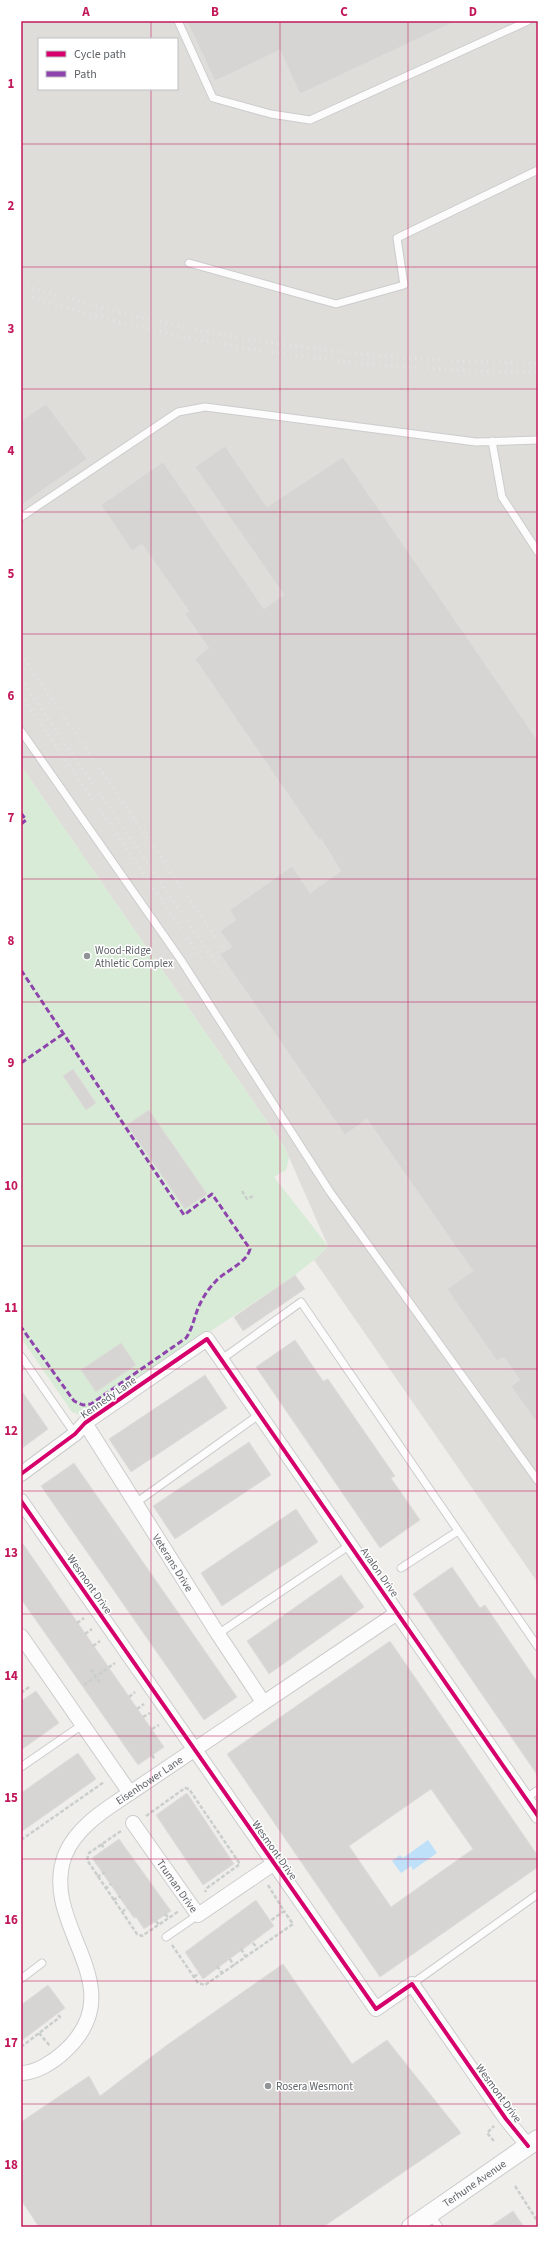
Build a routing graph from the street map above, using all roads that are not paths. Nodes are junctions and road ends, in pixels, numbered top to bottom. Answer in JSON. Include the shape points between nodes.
{"nodes":[{"id":1,"x":178,"y":21,"type":"edge"},
{"id":2,"x":528,"y":21,"type":"edge"},
{"id":3,"x":538,"y":170,"type":"edge"},
{"id":4,"x":189,"y":263,"type":"dead end"},
{"id":5,"x":538,"y":440,"type":"edge"},
{"id":6,"x":492,"y":441,"type":"junction"},
{"id":7,"x":21,"y":517,"type":"edge"},
{"id":8,"x":538,"y":552,"type":"edge"},
{"id":9,"x":21,"y":731,"type":"edge"},
{"id":10,"x":207,"y":1338,"type":"joint"},
{"id":11,"x":21,"y":1356,"type":"edge"},
{"id":12,"x":222,"y":1359,"type":"junction"},
{"id":13,"x":260,"y":1414,"type":"junction"},
{"id":14,"x":85,"y":1423,"type":"junction"},
{"id":15,"x":75,"y":1434,"type":"junction"},
{"id":16,"x":21,"y":1474,"type":"edge"},
{"id":17,"x":538,"y":1481,"type":"edge"},
{"id":18,"x":21,"y":1501,"type":"edge"},
{"id":19,"x":137,"y":1502,"type":"junction"},
{"id":20,"x":458,"y":1531,"type":"junction"},
{"id":21,"x":350,"y":1545,"type":"junction"},
{"id":22,"x":401,"y":1568,"type":"dead end"},
{"id":23,"x":397,"y":1613,"type":"junction"},
{"id":24,"x":218,"y":1634,"type":"junction"},
{"id":25,"x":21,"y":1636,"type":"edge"},
{"id":26,"x":538,"y":1647,"type":"edge"},
{"id":27,"x":263,"y":1702,"type":"junction"},
{"id":28,"x":82,"y":1725,"type":"junction"},
{"id":29,"x":194,"y":1750,"type":"junction"},
{"id":30,"x":21,"y":1767,"type":"edge"},
{"id":31,"x":538,"y":1790,"type":"edge"},
{"id":32,"x":130,"y":1793,"type":"junction"},
{"id":33,"x":526,"y":1798,"type":"junction"},
{"id":34,"x":538,"y":1816,"type":"edge"},
{"id":35,"x":133,"y":1823,"type":"road end"},
{"id":36,"x":273,"y":1864,"type":"junction"},
{"id":37,"x":538,"y":1894,"type":"edge"},
{"id":38,"x":198,"y":1915,"type":"junction"},
{"id":39,"x":166,"y":1937,"type":"road end"},
{"id":40,"x":42,"y":1964,"type":"dead end"},
{"id":41,"x":21,"y":1979,"type":"edge"},
{"id":42,"x":412,"y":1984,"type":"junction"},
{"id":43,"x":21,"y":2073,"type":"edge"},
{"id":44,"x":533,"y":2142,"type":"edge"},
{"id":45,"x":434,"y":2220,"type":"edge"},
{"id":46,"x":411,"y":2227,"type":"edge"}],
"edges":[{"from":1,"to":2,"type":"lane","via":[[213,98],[271,114],[310,120]]},
{"from":3,"to":4,"type":"lane","via":[[397,238],[404,285],[336,304]]},
{"from":5,"to":6,"type":"lane"},
{"from":6,"to":7,"type":"lane","via":[[476,442],[205,407],[178,412]]},
{"from":6,"to":8,"type":"lane","via":[[502,497]]},
{"from":9,"to":17,"type":"lane","via":[[181,960],[330,1192]]},
{"from":10,"to":12,"type":"street","name":"Avalon Drive"},
{"from":10,"to":14,"type":"street","name":"Kennedy Lane"},
{"from":11,"to":15,"type":"lane"},
{"from":12,"to":13,"type":"street","name":"Avalon Drive"},
{"from":12,"to":20,"type":"lane","via":[[301,1302]]},
{"from":13,"to":19,"type":"lane"},
{"from":13,"to":21,"type":"street","name":"Avalon Drive"},
{"from":14,"to":15,"type":"street","name":"Kennedy Lane"},
{"from":14,"to":19,"type":"street","name":"Veterans Drive"},
{"from":15,"to":16,"type":"street","name":"Kennedy Lane"},
{"from":18,"to":29,"type":"street","name":"Wesmont Drive"},
{"from":19,"to":24,"type":"street","name":"Veterans Drive"},
{"from":20,"to":22,"type":"lane"},
{"from":20,"to":26,"type":"lane"},
{"from":21,"to":23,"type":"street","name":"Avalon Drive"},
{"from":21,"to":24,"type":"lane"},
{"from":23,"to":27,"type":"street","name":"Eisenhower Lane"},
{"from":23,"to":33,"type":"street","name":"Avalon Drive"},
{"from":24,"to":27,"type":"street","name":"Veterans Drive"},
{"from":25,"to":28,"type":"street"},
{"from":27,"to":29,"type":"street","name":"Eisenhower Lane"},
{"from":28,"to":30,"type":"lane"},
{"from":28,"to":32,"type":"street"},
{"from":29,"to":32,"type":"street","name":"Eisenhower Lane"},
{"from":29,"to":36,"type":"street","name":"Wesmont Drive"},
{"from":31,"to":33,"type":"lane"},
{"from":32,"to":43,"type":"street","name":"Eisenhower Lane","via":[[94,1819],[72,1840],[61,1870],[63,1907],[87,1966],[92,1992],[89,2013],[82,2031],[58,2058],[43,2067]]},
{"from":33,"to":34,"type":"street","name":"Avalon Drive"},
{"from":35,"to":38,"type":"street","name":"Truman Drive"},
{"from":36,"to":38,"type":"street","name":"Truman Drive"},
{"from":36,"to":42,"type":"street","name":"Wesmont Drive","via":[[316,1920],[376,2009]]},
{"from":37,"to":42,"type":"lane"},
{"from":38,"to":39,"type":"lane"},
{"from":40,"to":41,"type":"lane"},
{"from":42,"to":44,"type":"street","name":"Wesmont Drive","via":[[506,2119]]},
{"from":44,"to":45,"type":"street","name":"Terhune Avenue"},
{"from":45,"to":46,"type":"street","name":"Terhune Avenue"}]}
